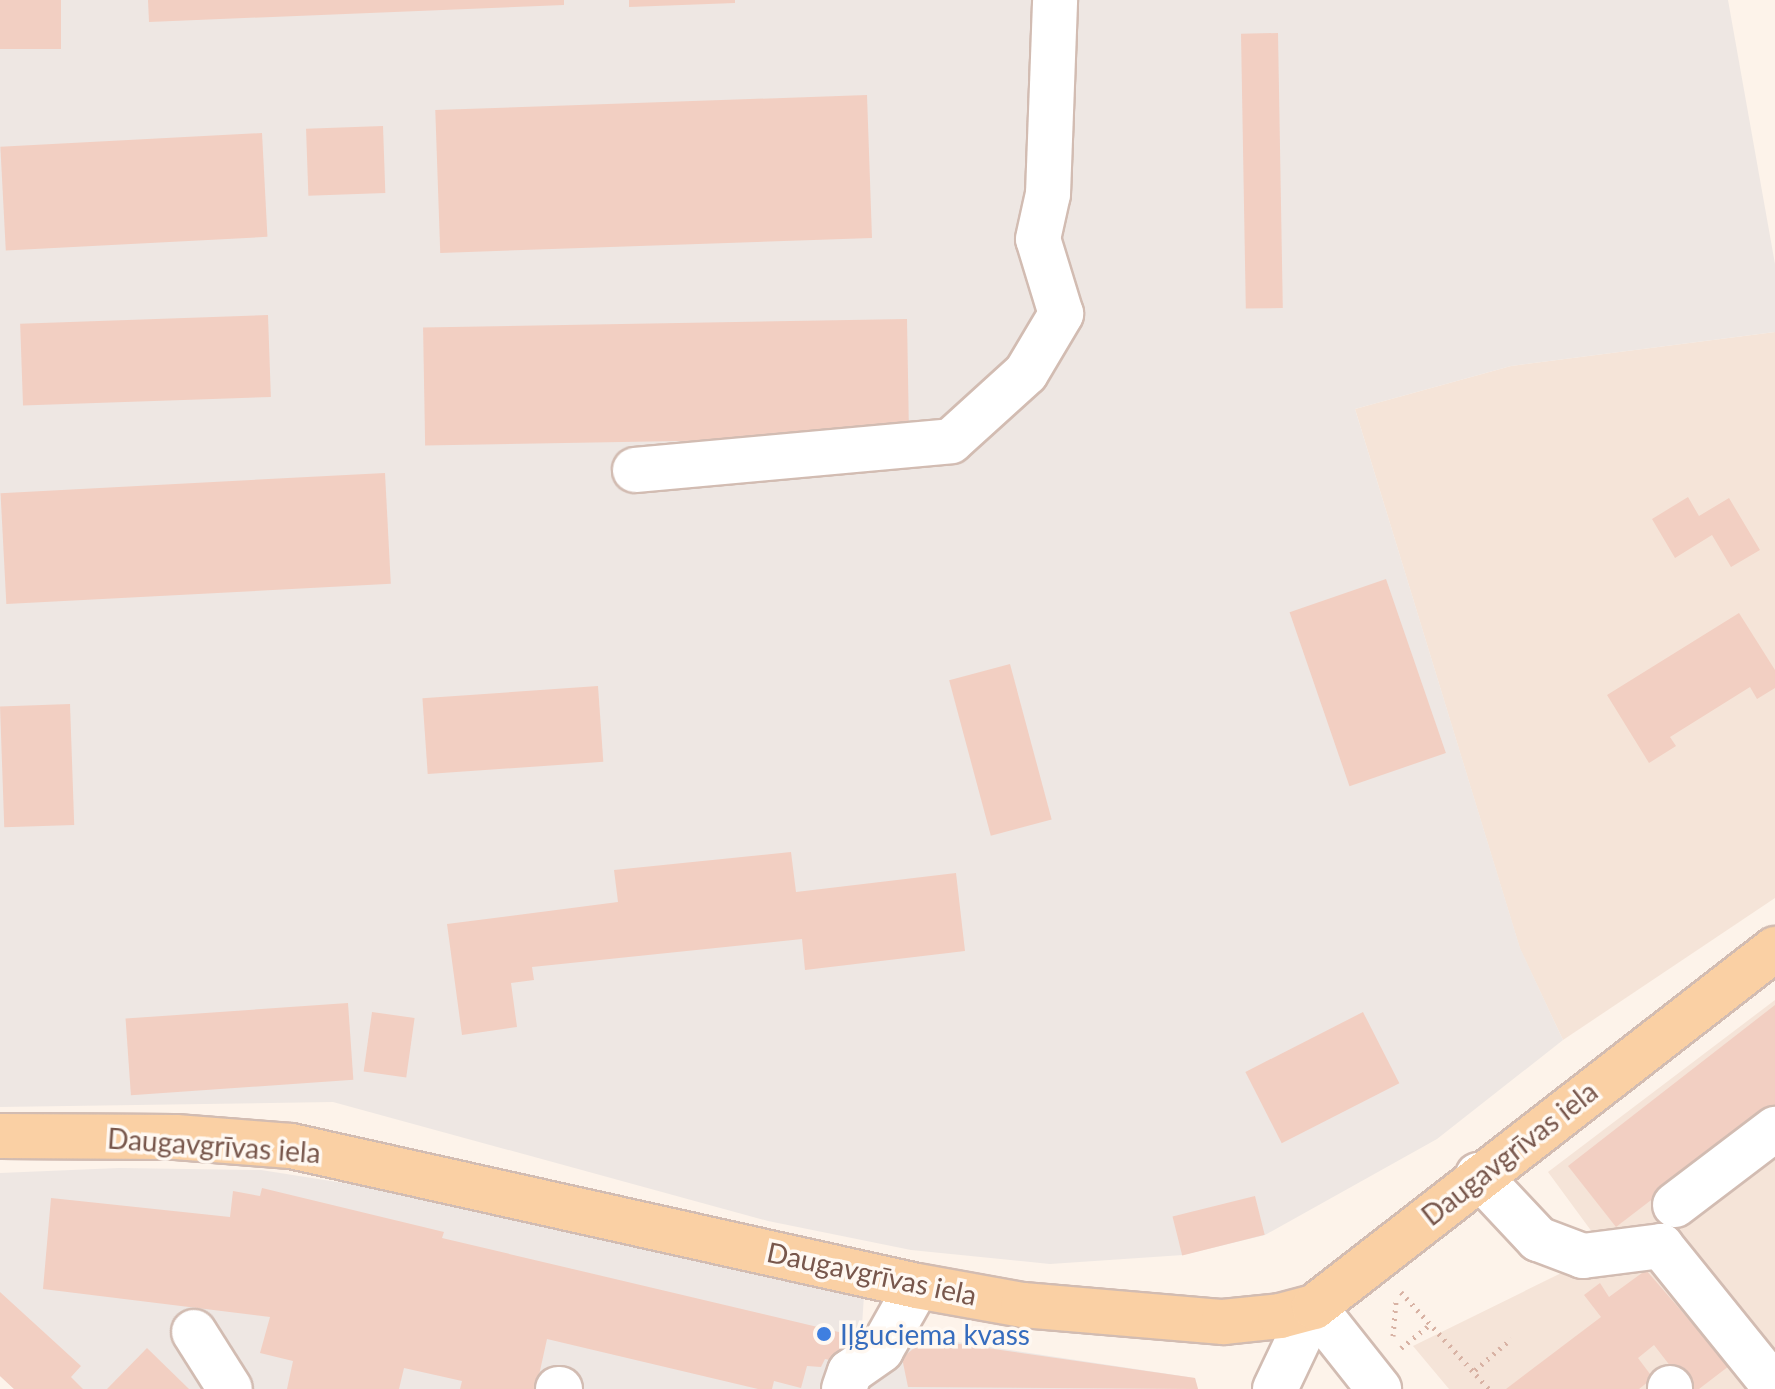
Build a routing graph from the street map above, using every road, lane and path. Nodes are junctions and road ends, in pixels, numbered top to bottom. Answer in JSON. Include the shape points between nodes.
{"nodes":[{"id":1,"x":1055,"y":0,"type":"edge"},
{"id":2,"x":635,"y":470,"type":"dead end"},
{"id":3,"x":1775,"y":949,"type":"edge"},
{"id":4,"x":1775,"y":1129,"type":"edge"},
{"id":5,"x":0,"y":1136,"type":"edge"},
{"id":6,"x":1478,"y":1175,"type":"junction"},
{"id":7,"x":1675,"y":1205,"type":"dead end"},
{"id":8,"x":917,"y":1286,"type":"junction"},
{"id":9,"x":1314,"y":1307,"type":"junction"},
{"id":10,"x":1431,"y":1324,"type":"junction"},
{"id":11,"x":194,"y":1332,"type":"dead end"},
{"id":12,"x":1511,"y":1339,"type":"dead end"},
{"id":13,"x":1475,"y":1370,"type":"junction"},
{"id":14,"x":1764,"y":1379,"type":"edge"},
{"id":15,"x":230,"y":1389,"type":"edge"},
{"id":16,"x":844,"y":1389,"type":"edge"},
{"id":17,"x":1275,"y":1389,"type":"edge"},
{"id":18,"x":1379,"y":1389,"type":"edge"},
{"id":19,"x":1489,"y":1389,"type":"edge"}],
"edges":[{"from":1,"to":2,"type":"street","via":[[1048,194],[1038,239],[1061,314],[1026,373],[951,441]]},
{"from":3,"to":6,"type":"main road","name":"Daugavgrīvas iela"},
{"from":4,"to":7,"type":"street"},
{"from":5,"to":8,"type":"main road","name":"Daugavgrīvas iela","via":[[176,1137],[291,1146]]},
{"from":6,"to":9,"type":"main road","name":"Daugavgrīvas iela"},
{"from":6,"to":14,"type":"street","via":[[1538,1239],[1583,1256],[1661,1246]]},
{"from":8,"to":9,"type":"main road","name":"Daugavgrīvas iela","via":[[1023,1305],[1223,1322]]},
{"from":8,"to":16,"type":"street","via":[[881,1350],[850,1372]]},
{"from":9,"to":17,"type":"street"},
{"from":9,"to":18,"type":"street"},
{"from":10,"to":10,"type":"path","via":[[1397,1288],[1391,1357],[1421,1332]]},
{"from":10,"to":13,"type":"path"},
{"from":11,"to":15,"type":"street"},
{"from":12,"to":13,"type":"path"},
{"from":13,"to":19,"type":"path"}]}
